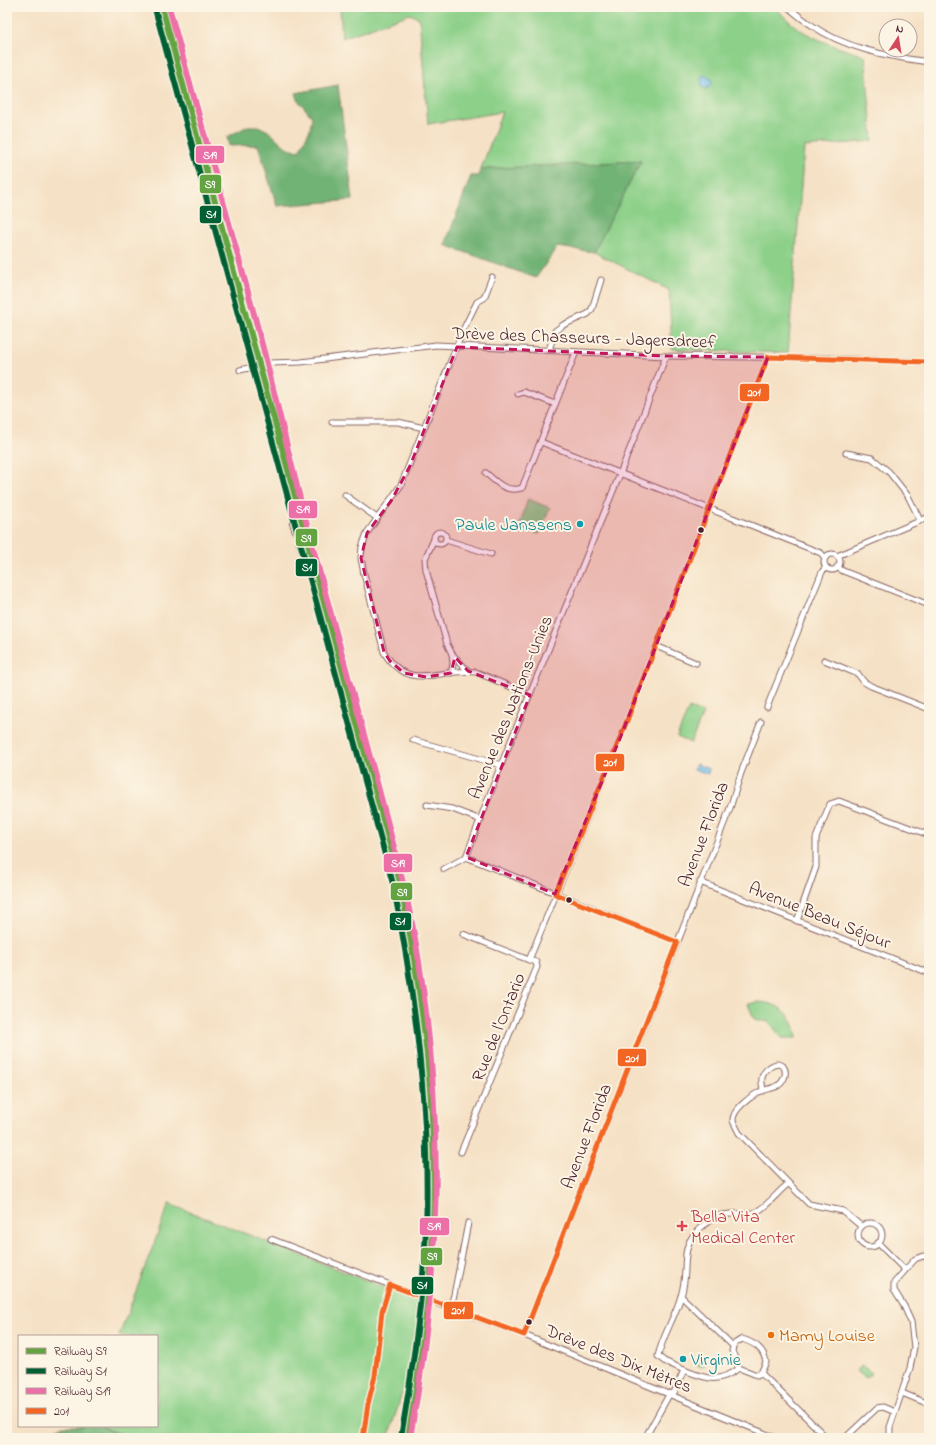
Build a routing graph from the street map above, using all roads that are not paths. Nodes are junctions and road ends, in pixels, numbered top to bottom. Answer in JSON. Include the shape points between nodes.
{"nodes":[{"id":1,"x":788,"y":7,"type":"edge"},
{"id":2,"x":929,"y":62,"type":"edge"},
{"id":3,"x":492,"y":277,"type":"dead end"},
{"id":4,"x":601,"y":280,"type":"dead end"},
{"id":5,"x":457,"y":347,"type":"junction"},
{"id":6,"x":549,"y":350,"type":"junction"},
{"id":7,"x":576,"y":352,"type":"junction"},
{"id":8,"x":666,"y":356,"type":"junction"},
{"id":9,"x":768,"y":357,"type":"junction"},
{"id":10,"x":929,"y":362,"type":"edge"},
{"id":11,"x":240,"y":370,"type":"dead end"},
{"id":12,"x":518,"y":394,"type":"dead end"},
{"id":13,"x":555,"y":404,"type":"junction"},
{"id":14,"x":332,"y":422,"type":"dead end"},
{"id":15,"x":424,"y":428,"type":"junction"},
{"id":16,"x":541,"y":442,"type":"junction"},
{"id":17,"x":846,"y":453,"type":"dead end"},
{"id":18,"x":486,"y":473,"type":"dead end"},
{"id":19,"x":620,"y":474,"type":"junction"},
{"id":20,"x":345,"y":495,"type":"dead end"},
{"id":21,"x":709,"y":508,"type":"junction"},
{"id":22,"x":929,"y":517,"type":"edge"},
{"id":23,"x":377,"y":518,"type":"junction"},
{"id":24,"x":920,"y":520,"type":"junction"},
{"id":25,"x":434,"y":540,"type":"junction"},
{"id":26,"x":446,"y":540,"type":"junction"},
{"id":27,"x":491,"y":554,"type":"dead end"},
{"id":28,"x":837,"y":556,"type":"junction"},
{"id":29,"x":825,"y":558,"type":"junction"},
{"id":30,"x":826,"y":567,"type":"junction"},
{"id":31,"x":837,"y":567,"type":"junction"},
{"id":32,"x":929,"y":605,"type":"edge"},
{"id":33,"x":656,"y":646,"type":"junction"},
{"id":34,"x":452,"y":654,"type":"junction"},
{"id":35,"x":824,"y":660,"type":"dead end"},
{"id":36,"x":696,"y":663,"type":"dead end"},
{"id":37,"x":468,"y":671,"type":"junction"},
{"id":38,"x":451,"y":673,"type":"junction"},
{"id":39,"x":530,"y":695,"type":"junction"},
{"id":40,"x":767,"y":707,"type":"dead end"},
{"id":41,"x":929,"y":709,"type":"edge"},
{"id":42,"x":761,"y":722,"type":"dead end"},
{"id":43,"x":413,"y":740,"type":"dead end"},
{"id":44,"x":501,"y":765,"type":"junction"},
{"id":45,"x":427,"y":805,"type":"dead end"},
{"id":46,"x":481,"y":820,"type":"junction"},
{"id":47,"x":929,"y":835,"type":"edge"},
{"id":48,"x":466,"y":857,"type":"junction"},
{"id":49,"x":444,"y":869,"type":"dead end"},
{"id":50,"x":700,"y":882,"type":"junction"},
{"id":51,"x":555,"y":894,"type":"junction"},
{"id":52,"x":797,"y":920,"type":"junction"},
{"id":53,"x":463,"y":934,"type":"dead end"},
{"id":54,"x":677,"y":942,"type":"junction"},
{"id":55,"x":529,"y":960,"type":"junction"},
{"id":56,"x":929,"y":973,"type":"edge"},
{"id":57,"x":763,"y":1091,"type":"junction"},
{"id":58,"x":461,"y":1152,"type":"dead end"},
{"id":59,"x":788,"y":1184,"type":"junction"},
{"id":60,"x":468,"y":1223,"type":"dead end"},
{"id":61,"x":861,"y":1226,"type":"junction"},
{"id":62,"x":271,"y":1239,"type":"dead end"},
{"id":63,"x":878,"y":1243,"type":"junction"},
{"id":64,"x":929,"y":1258,"type":"edge"},
{"id":65,"x":905,"y":1270,"type":"junction"},
{"id":66,"x":390,"y":1285,"type":"junction"},
{"id":67,"x":411,"y":1293,"type":"tunnel mouth"},
{"id":68,"x":681,"y":1296,"type":"junction"},
{"id":69,"x":438,"y":1304,"type":"tunnel mouth"},
{"id":70,"x":450,"y":1308,"type":"junction"},
{"id":71,"x":524,"y":1335,"type":"junction"},
{"id":72,"x":733,"y":1346,"type":"junction"},
{"id":73,"x":739,"y":1368,"type":"junction"},
{"id":74,"x":684,"y":1370,"type":"junction"},
{"id":75,"x":761,"y":1373,"type":"junction"},
{"id":76,"x":902,"y":1393,"type":"junction"},
{"id":77,"x":672,"y":1394,"type":"junction"},
{"id":78,"x":929,"y":1404,"type":"edge"},
{"id":79,"x":895,"y":1412,"type":"junction"},
{"id":80,"x":929,"y":1432,"type":"edge"},
{"id":81,"x":363,"y":1438,"type":"edge"},
{"id":82,"x":645,"y":1438,"type":"edge"},
{"id":83,"x":776,"y":1438,"type":"edge"},
{"id":84,"x":827,"y":1438,"type":"edge"},
{"id":85,"x":845,"y":1438,"type":"edge"},
{"id":86,"x":890,"y":1438,"type":"edge"},
{"id":87,"x":925,"y":1438,"type":"edge"}],
"edges":[{"from":1,"to":2,"type":"street","via":[[810,25],[835,38],[870,51]]},
{"from":3,"to":5,"type":"street","via":[[484,298],[477,302]]},
{"from":4,"to":6,"type":"street","via":[[592,309],[588,314],[555,331]]},
{"from":5,"to":6,"type":"street","name":"Drève des Chasseurs - Jagersdreef"},
{"from":5,"to":11,"type":"street","name":"Drève des Chasseurs - Jagersdreef","via":[[436,345],[301,362],[270,363]]},
{"from":5,"to":15,"type":"street"},
{"from":6,"to":7,"type":"street","name":"Drève des Chasseurs - Jagersdreef"},
{"from":7,"to":8,"type":"street","name":"Drève des Chasseurs - Jagersdreef"},
{"from":7,"to":13,"type":"street"},
{"from":8,"to":9,"type":"street","name":"Drève des Chasseurs - Jagersdreef"},
{"from":8,"to":19,"type":"street","name":"Avenue des Nations-Unies"},
{"from":9,"to":10,"type":"street","name":"Drève des Chasseurs - Jagersdreef"},
{"from":9,"to":21,"type":"street","name":"Rue de l'Ontario"},
{"from":12,"to":13,"type":"street","via":[[524,392]]},
{"from":13,"to":16,"type":"street"},
{"from":14,"to":15,"type":"street","via":[[398,422]]},
{"from":15,"to":23,"type":"street","via":[[401,485]]},
{"from":16,"to":18,"type":"street","via":[[522,488],[507,489]]},
{"from":16,"to":19,"type":"street"},
{"from":17,"to":24,"type":"street","via":[[872,458],[889,472],[908,496]]},
{"from":19,"to":21,"type":"street"},
{"from":19,"to":39,"type":"street","name":"Avenue des Nations-Unies"},
{"from":20,"to":23,"type":"street"},
{"from":21,"to":29,"type":"street","via":[[821,553]]},
{"from":21,"to":33,"type":"street","name":"Rue de l'Ontario"},
{"from":22,"to":24,"type":"street"},
{"from":23,"to":38,"type":"street","via":[[367,533],[361,558],[384,652],[404,673],[415,676]]},
{"from":24,"to":28,"type":"street"},
{"from":25,"to":26,"type":"street","via":[[439,544]]},
{"from":25,"to":26,"type":"street","via":[[438,532],[443,532]]},
{"from":25,"to":34,"type":"street","via":[[425,560],[426,570],[446,644]]},
{"from":26,"to":27,"type":"street"},
{"from":28,"to":29,"type":"street","via":[[831,554]]},
{"from":28,"to":31,"type":"street"},
{"from":29,"to":30,"type":"street"},
{"from":30,"to":31,"type":"street"},
{"from":30,"to":40,"type":"street"},
{"from":31,"to":32,"type":"street","via":[[843,572]]},
{"from":33,"to":36,"type":"street"},
{"from":33,"to":51,"type":"street","name":"Rue de l'Ontario"},
{"from":34,"to":37,"type":"street"},
{"from":34,"to":38,"type":"street"},
{"from":35,"to":41,"type":"street","via":[[858,674],[871,686]]},
{"from":37,"to":38,"type":"street"},
{"from":37,"to":39,"type":"street"},
{"from":39,"to":44,"type":"street","name":"Avenue des Nations-Unies"},
{"from":42,"to":50,"type":"street","name":"Avenue Florida"},
{"from":43,"to":44,"type":"street"},
{"from":44,"to":46,"type":"street","name":"Avenue des Nations-Unies"},
{"from":45,"to":46,"type":"street","via":[[457,811]]},
{"from":46,"to":48,"type":"street","name":"Avenue des Nations-Unies"},
{"from":47,"to":52,"type":"street","via":[[839,801],[830,804],[816,838],[816,867]]},
{"from":48,"to":49,"type":"street"},
{"from":48,"to":51,"type":"street"},
{"from":50,"to":52,"type":"street","name":"Avenue Beau Séjour"},
{"from":50,"to":54,"type":"street","name":"Avenue Florida"},
{"from":51,"to":54,"type":"street"},
{"from":51,"to":55,"type":"street","name":"Rue de l'Ontario"},
{"from":52,"to":56,"type":"street","name":"Avenue Beau Séjour"},
{"from":53,"to":55,"type":"street"},
{"from":54,"to":71,"type":"street","name":"Avenue Florida"},
{"from":55,"to":58,"type":"street","name":"Rue de l'Ontario","via":[[536,962],[538,967]]},
{"from":57,"to":57,"type":"street","via":[[764,1074],[772,1066],[782,1066],[785,1071],[783,1081]]},
{"from":57,"to":59,"type":"street","via":[[742,1105],[735,1113],[733,1121],[739,1132]]},
{"from":59,"to":61,"type":"street","via":[[809,1204],[846,1212]]},
{"from":59,"to":68,"type":"street","via":[[754,1212],[718,1216],[694,1236],[684,1254]]},
{"from":60,"to":70,"type":"street"},
{"from":61,"to":63,"type":"street","via":[[858,1238],[861,1243],[872,1247]]},
{"from":61,"to":63,"type":"street","via":[[870,1222],[879,1226],[882,1236]]},
{"from":62,"to":66,"type":"street"},
{"from":63,"to":65,"type":"street"},
{"from":64,"to":65,"type":"street","via":[[919,1257]]},
{"from":65,"to":76,"type":"street","via":[[896,1280],[894,1290],[906,1311],[914,1336],[913,1357]]},
{"from":66,"to":67,"type":"street"},
{"from":66,"to":81,"type":"street","via":[[382,1311],[375,1376]]},
{"from":68,"to":72,"type":"street"},
{"from":68,"to":74,"type":"street","via":[[660,1345],[658,1356]]},
{"from":69,"to":70,"type":"street","name":"Drève des Dix Mètres"},
{"from":70,"to":71,"type":"street","name":"Drève des Dix Mètres"},
{"from":71,"to":77,"type":"street","name":"Drève des Dix Mètres"},
{"from":72,"to":73,"type":"street","via":[[732,1351]]},
{"from":72,"to":75,"type":"street","via":[[742,1339],[755,1344],[762,1351],[766,1362]]},
{"from":73,"to":74,"type":"street","via":[[718,1380]]},
{"from":73,"to":75,"type":"street","via":[[750,1374]]},
{"from":74,"to":77,"type":"street"},
{"from":75,"to":84,"type":"street"},
{"from":76,"to":78,"type":"street"},
{"from":76,"to":79,"type":"street"},
{"from":77,"to":82,"type":"street"},
{"from":77,"to":83,"type":"street","name":"Drève des Dix Mètres"},
{"from":79,"to":85,"type":"street","via":[[883,1407],[877,1408]]},
{"from":79,"to":86,"type":"street","via":[[890,1427]]},
{"from":80,"to":87,"type":"street"}]}
